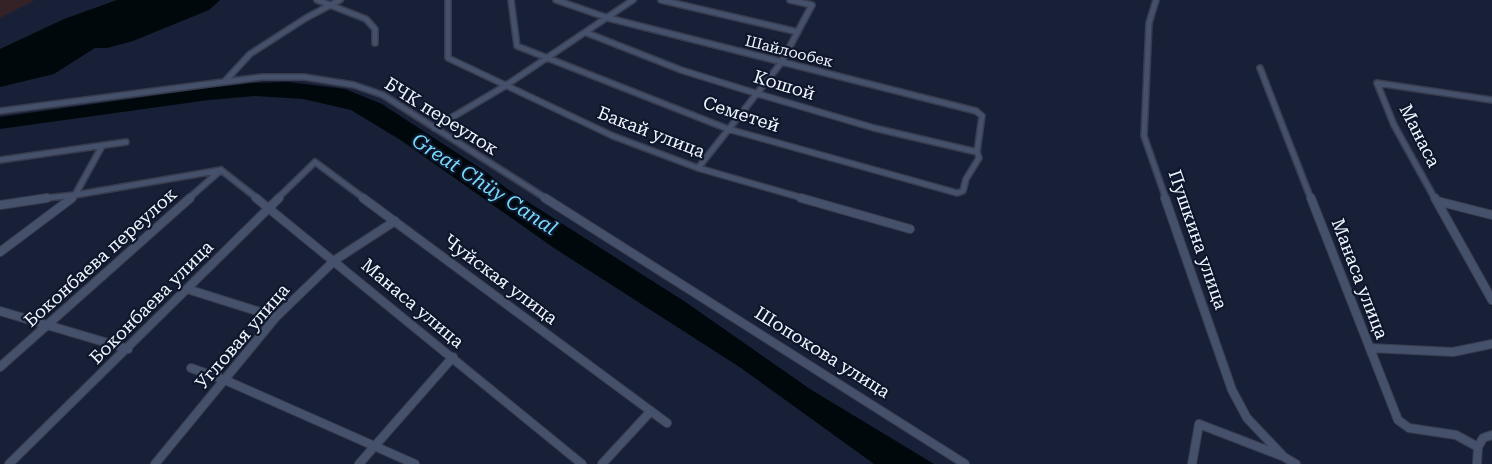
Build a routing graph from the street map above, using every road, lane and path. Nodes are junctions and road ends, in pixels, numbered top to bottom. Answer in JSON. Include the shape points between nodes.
{"nodes":[{"id":1,"x":317,"y":0,"type":"edge"},
{"id":2,"x":340,"y":0,"type":"edge"},
{"id":3,"x":448,"y":0,"type":"edge"},
{"id":4,"x":512,"y":0,"type":"edge"},
{"id":5,"x":556,"y":0,"type":"edge"},
{"id":6,"x":633,"y":0,"type":"edge"},
{"id":7,"x":662,"y":0,"type":"edge"},
{"id":8,"x":790,"y":0,"type":"edge"},
{"id":9,"x":1156,"y":0,"type":"edge"},
{"id":10,"x":330,"y":5,"type":"junction"},
{"id":11,"x":608,"y":18,"type":"junction"},
{"id":12,"x":798,"y":32,"type":"junction"},
{"id":13,"x":586,"y":33,"type":"junction"},
{"id":14,"x":375,"y":42,"type":"dead end"},
{"id":15,"x":547,"y":59,"type":"junction"},
{"id":16,"x":781,"y":63,"type":"junction"},
{"id":17,"x":1260,"y":68,"type":"dead end"},
{"id":18,"x":226,"y":80,"type":"junction"},
{"id":19,"x":505,"y":86,"type":"junction"},
{"id":20,"x":755,"y":93,"type":"junction"},
{"id":21,"x":1492,"y":100,"type":"edge"},
{"id":22,"x":0,"y":111,"type":"edge"},
{"id":23,"x":434,"y":128,"type":"junction"},
{"id":24,"x":728,"y":129,"type":"junction"},
{"id":25,"x":126,"y":142,"type":"dead end"},
{"id":26,"x":102,"y":146,"type":"junction"},
{"id":27,"x":977,"y":152,"type":"junction"},
{"id":28,"x":0,"y":160,"type":"edge"},
{"id":29,"x":315,"y":162,"type":"joint"},
{"id":30,"x":698,"y":168,"type":"junction"},
{"id":31,"x":221,"y":170,"type":"junction"},
{"id":32,"x":72,"y":194,"type":"junction"},
{"id":33,"x":1437,"y":201,"type":"junction"},
{"id":34,"x":0,"y":205,"type":"edge"},
{"id":35,"x":267,"y":208,"type":"junction"},
{"id":36,"x":1492,"y":215,"type":"edge"},
{"id":37,"x":395,"y":221,"type":"junction"},
{"id":38,"x":910,"y":229,"type":"dead end"},
{"id":39,"x":0,"y":252,"type":"edge"},
{"id":40,"x":335,"y":260,"type":"junction"},
{"id":41,"x":660,"y":270,"type":"joint"},
{"id":42,"x":188,"y":289,"type":"junction"},
{"id":43,"x":1492,"y":300,"type":"edge"},
{"id":44,"x":0,"y":311,"type":"edge"},
{"id":45,"x":276,"y":317,"type":"junction"},
{"id":46,"x":47,"y":326,"type":"junction"},
{"id":47,"x":1492,"y":344,"type":"edge"},
{"id":48,"x":1370,"y":348,"type":"junction"},
{"id":49,"x":128,"y":349,"type":"junction"},
{"id":50,"x":453,"y":357,"type":"junction"},
{"id":51,"x":0,"y":367,"type":"edge"},
{"id":52,"x":191,"y":368,"type":"dead end"},
{"id":53,"x":225,"y":380,"type":"junction"},
{"id":54,"x":651,"y":411,"type":"junction"},
{"id":55,"x":667,"y":423,"type":"dead end"},
{"id":56,"x":1487,"y":436,"type":"edge"},
{"id":57,"x":373,"y":447,"type":"junction"},
{"id":58,"x":1478,"y":447,"type":"junction"},
{"id":59,"x":1284,"y":457,"type":"junction"},
{"id":60,"x":9,"y":464,"type":"edge"},
{"id":61,"x":155,"y":464,"type":"edge"},
{"id":62,"x":359,"y":464,"type":"edge"},
{"id":63,"x":415,"y":464,"type":"edge"},
{"id":64,"x":582,"y":464,"type":"edge"},
{"id":65,"x":602,"y":464,"type":"edge"},
{"id":66,"x":965,"y":464,"type":"edge"},
{"id":67,"x":1192,"y":464,"type":"edge"},
{"id":68,"x":1296,"y":464,"type":"edge"},
{"id":69,"x":1477,"y":464,"type":"edge"}],
"edges":[{"from":1,"to":10,"type":"street"},
{"from":2,"to":10,"type":"street"},
{"from":3,"to":19,"type":"street","name":"Бакай улица","via":[[448,58]]},
{"from":4,"to":15,"type":"street","name":"Семетей","via":[[517,46]]},
{"from":5,"to":11,"type":"street","name":"Шайлообек"},
{"from":6,"to":11,"type":"street"},
{"from":7,"to":12,"type":"street"},
{"from":8,"to":12,"type":"street","via":[[812,5]]},
{"from":9,"to":59,"type":"street","name":"Пушкина улица","via":[[1149,23],[1144,136],[1232,390],[1247,418]]},
{"from":10,"to":14,"type":"street","via":[[372,24]]},
{"from":10,"to":18,"type":"street","via":[[250,54]]},
{"from":11,"to":13,"type":"street"},
{"from":11,"to":16,"type":"street","name":"Шайлообек"},
{"from":12,"to":16,"type":"street"},
{"from":13,"to":15,"type":"street"},
{"from":13,"to":20,"type":"street","name":"Кошой","via":[[681,70]]},
{"from":15,"to":19,"type":"street"},
{"from":15,"to":24,"type":"street","name":"Семетей"},
{"from":16,"to":20,"type":"street"},
{"from":16,"to":27,"type":"street","name":"Шайлообек","via":[[976,111],[982,116]]},
{"from":17,"to":48,"type":"street","name":"Манаса улица"},
{"from":18,"to":22,"type":"street","name":"БЧК переулок"},
{"from":18,"to":23,"type":"street","name":"БЧК переулок","via":[[304,77],[354,85],[383,95]]},
{"from":19,"to":23,"type":"street"},
{"from":19,"to":30,"type":"street","name":"Бакай улица","via":[[613,136]]},
{"from":20,"to":24,"type":"street"},
{"from":20,"to":27,"type":"street","name":"Кошой","via":[[874,128]]},
{"from":21,"to":33,"type":"street","name":"Манаса","via":[[1377,83],[1394,125]]},
{"from":23,"to":41,"type":"street","name":"БЧК переулок"},
{"from":24,"to":27,"type":"street","name":"Семетей","via":[[957,193],[963,191],[979,158]]},
{"from":24,"to":30,"type":"street"},
{"from":25,"to":26,"type":"street"},
{"from":26,"to":28,"type":"street"},
{"from":26,"to":32,"type":"street"},
{"from":29,"to":35,"type":"street","name":"Боконбаева улица"},
{"from":29,"to":37,"type":"street","name":"Чуйская улица"},
{"from":30,"to":38,"type":"street","name":"Бакай улица"},
{"from":31,"to":32,"type":"street"},
{"from":31,"to":35,"type":"street","name":"Манаса улица"},
{"from":31,"to":46,"type":"street","name":"Боконбаева переулок"},
{"from":32,"to":34,"type":"street"},
{"from":32,"to":39,"type":"street"},
{"from":33,"to":36,"type":"street"},
{"from":33,"to":43,"type":"street","name":"Манаса"},
{"from":35,"to":40,"type":"street","name":"Манаса улица"},
{"from":35,"to":42,"type":"street","name":"Боконбаева улица"},
{"from":37,"to":40,"type":"street","name":"Угловая улица"},
{"from":37,"to":54,"type":"street","name":"Чуйская улица"},
{"from":40,"to":45,"type":"street","name":"Угловая улица"},
{"from":40,"to":50,"type":"street","name":"Манаса улица"},
{"from":41,"to":66,"type":"street","name":"Шопокова улица"},
{"from":42,"to":45,"type":"street"},
{"from":42,"to":49,"type":"street","name":"Боконбаева улица"},
{"from":44,"to":46,"type":"street"},
{"from":45,"to":53,"type":"street","name":"Угловая улица"},
{"from":46,"to":49,"type":"street"},
{"from":46,"to":51,"type":"street","name":"Боконбаева переулок"},
{"from":47,"to":48,"type":"street","via":[[1453,352]]},
{"from":48,"to":58,"type":"street","name":"Манаса улица","via":[[1398,420],[1409,428],[1456,435]]},
{"from":49,"to":60,"type":"street","name":"Боконбаева улица"},
{"from":50,"to":57,"type":"street"},
{"from":50,"to":64,"type":"street","name":"Манаса улица"},
{"from":52,"to":53,"type":"street"},
{"from":53,"to":57,"type":"street"},
{"from":53,"to":61,"type":"street","name":"Угловая улица"},
{"from":54,"to":55,"type":"street","name":"Чуйская улица"},
{"from":54,"to":65,"type":"street"},
{"from":56,"to":58,"type":"street"},
{"from":57,"to":62,"type":"street"},
{"from":57,"to":63,"type":"street"},
{"from":58,"to":69,"type":"street"},
{"from":59,"to":67,"type":"street","via":[[1199,424]]},
{"from":59,"to":68,"type":"street","name":"Пушкина улица"}]}
